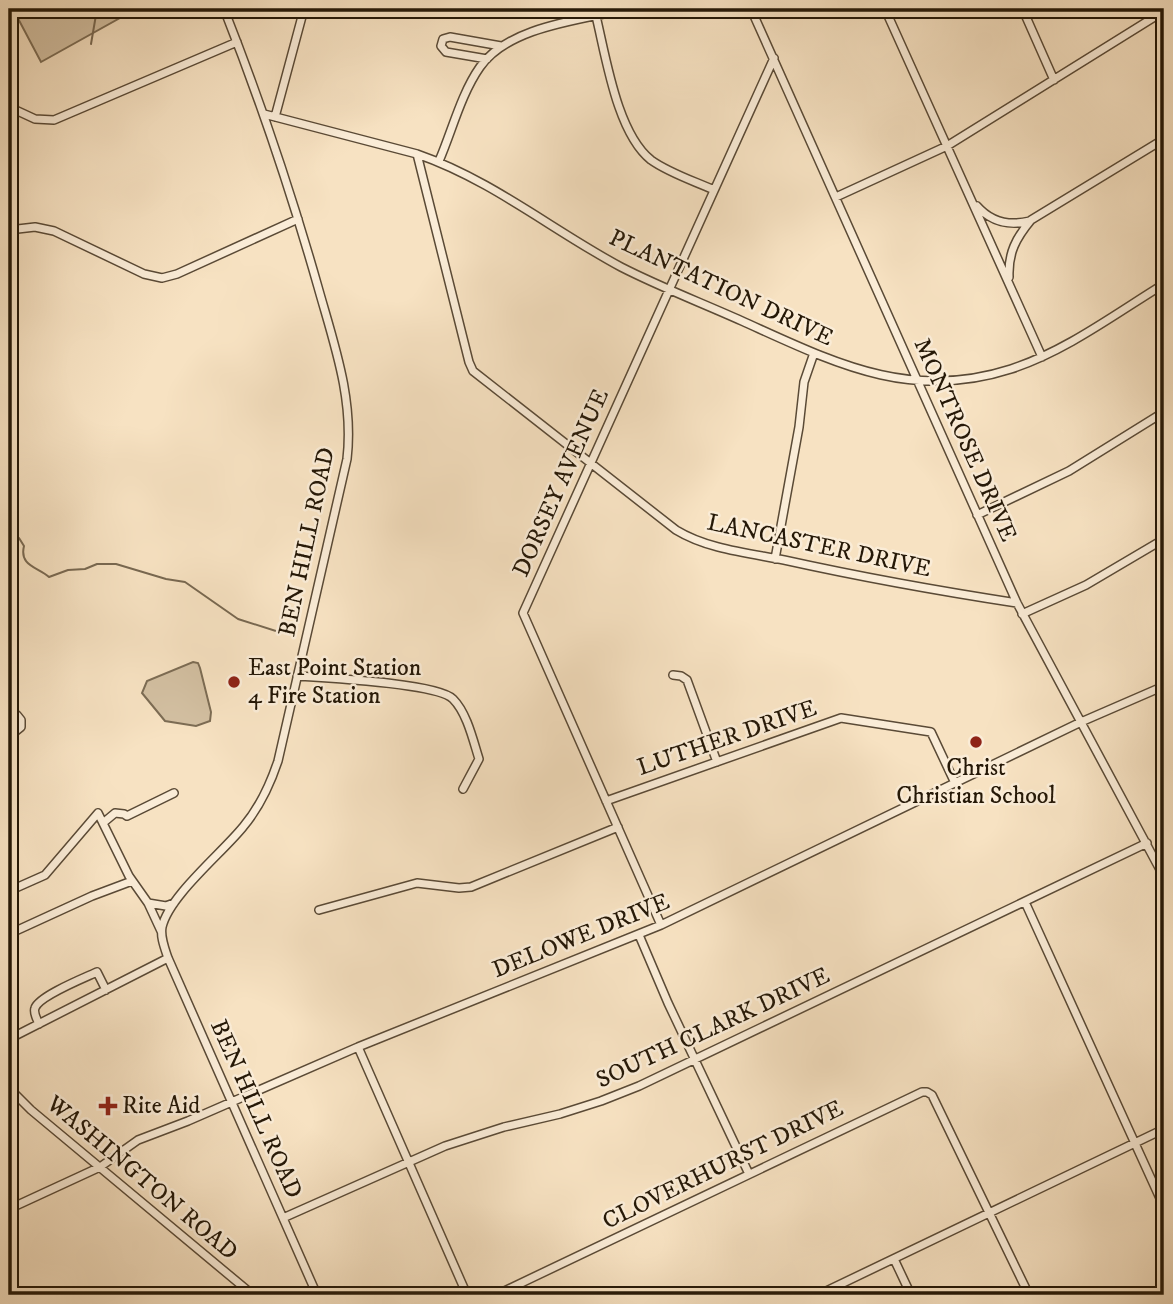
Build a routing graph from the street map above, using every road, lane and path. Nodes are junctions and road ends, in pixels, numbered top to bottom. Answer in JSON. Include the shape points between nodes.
{"nodes":[{"id":1,"x":224,"y":9,"type":"edge"},
{"id":2,"x":304,"y":9,"type":"edge"},
{"id":3,"x":627,"y":9,"type":"edge"},
{"id":4,"x":751,"y":9,"type":"edge"},
{"id":5,"x":886,"y":9,"type":"edge"},
{"id":6,"x":1023,"y":10,"type":"edge"},
{"id":7,"x":1161,"y":11,"type":"edge"},
{"id":8,"x":596,"y":16,"type":"junction"},
{"id":9,"x":237,"y":42,"type":"junction"},
{"id":10,"x":501,"y":46,"type":"junction"},
{"id":11,"x":774,"y":58,"type":"junction"},
{"id":12,"x":487,"y":59,"type":"junction"},
{"id":13,"x":1054,"y":79,"type":"junction"},
{"id":14,"x":9,"y":107,"type":"edge"},
{"id":15,"x":264,"y":114,"type":"junction"},
{"id":16,"x":275,"y":117,"type":"junction"},
{"id":17,"x":1164,"y":139,"type":"edge"},
{"id":18,"x":947,"y":146,"type":"junction"},
{"id":19,"x":417,"y":154,"type":"junction"},
{"id":20,"x":439,"y":161,"type":"junction"},
{"id":21,"x":961,"y":178,"type":"junction"},
{"id":22,"x":714,"y":190,"type":"junction"},
{"id":23,"x":836,"y":197,"type":"junction"},
{"id":24,"x":298,"y":219,"type":"junction"},
{"id":25,"x":1031,"y":220,"type":"junction"},
{"id":26,"x":9,"y":230,"type":"edge"},
{"id":27,"x":1009,"y":284,"type":"junction"},
{"id":28,"x":1164,"y":284,"type":"edge"},
{"id":29,"x":670,"y":289,"type":"junction"},
{"id":30,"x":814,"y":354,"type":"junction"},
{"id":31,"x":1041,"y":357,"type":"junction"},
{"id":32,"x":917,"y":381,"type":"junction"},
{"id":33,"x":1164,"y":412,"type":"edge"},
{"id":34,"x":590,"y":464,"type":"junction"},
{"id":35,"x":977,"y":515,"type":"junction"},
{"id":36,"x":1164,"y":539,"type":"edge"},
{"id":37,"x":775,"y":559,"type":"junction"},
{"id":38,"x":1017,"y":604,"type":"junction"},
{"id":39,"x":1022,"y":614,"type":"junction"},
{"id":40,"x":673,"y":675,"type":"dead end"},
{"id":41,"x":297,"y":676,"type":"junction"},
{"id":42,"x":1164,"y":686,"type":"edge"},
{"id":43,"x":9,"y":712,"type":"edge"},
{"id":44,"x":1081,"y":722,"type":"junction"},
{"id":45,"x":9,"y":731,"type":"edge"},
{"id":46,"x":717,"y":762,"type":"junction"},
{"id":47,"x":13,"y":778,"type":"dead end"},
{"id":48,"x":955,"y":783,"type":"junction"},
{"id":49,"x":9,"y":788,"type":"edge"},
{"id":50,"x":463,"y":789,"type":"dead end"},
{"id":51,"x":174,"y":793,"type":"dead end"},
{"id":52,"x":606,"y":801,"type":"junction"},
{"id":53,"x":103,"y":823,"type":"junction"},
{"id":54,"x":618,"y":827,"type":"junction"},
{"id":55,"x":1147,"y":843,"type":"junction"},
{"id":56,"x":1164,"y":877,"type":"edge"},
{"id":57,"x":132,"y":881,"type":"junction"},
{"id":58,"x":9,"y":891,"type":"edge"},
{"id":59,"x":174,"y":902,"type":"junction"},
{"id":60,"x":1025,"y":902,"type":"junction"},
{"id":61,"x":148,"y":903,"type":"junction"},
{"id":62,"x":319,"y":910,"type":"dead end"},
{"id":63,"x":662,"y":925,"type":"junction"},
{"id":64,"x":161,"y":931,"type":"junction"},
{"id":65,"x":9,"y":934,"type":"edge"},
{"id":66,"x":639,"y":935,"type":"junction"},
{"id":67,"x":168,"y":958,"type":"junction"},
{"id":68,"x":106,"y":990,"type":"junction"},
{"id":69,"x":39,"y":1024,"type":"junction"},
{"id":70,"x":9,"y":1039,"type":"edge"},
{"id":71,"x":358,"y":1047,"type":"junction"},
{"id":72,"x":694,"y":1060,"type":"junction"},
{"id":73,"x":11,"y":1093,"type":"edge"},
{"id":74,"x":232,"y":1102,"type":"junction"},
{"id":75,"x":1164,"y":1129,"type":"edge"},
{"id":76,"x":1135,"y":1143,"type":"junction"},
{"id":77,"x":408,"y":1162,"type":"junction"},
{"id":78,"x":100,"y":1167,"type":"junction"},
{"id":79,"x":749,"y":1174,"type":"junction"},
{"id":80,"x":1164,"y":1207,"type":"edge"},
{"id":81,"x":9,"y":1209,"type":"edge"},
{"id":82,"x":990,"y":1213,"type":"junction"},
{"id":83,"x":283,"y":1218,"type":"junction"},
{"id":84,"x":894,"y":1259,"type":"junction"},
{"id":85,"x":253,"y":1295,"type":"edge"},
{"id":86,"x":317,"y":1295,"type":"edge"},
{"id":87,"x":467,"y":1295,"type":"edge"},
{"id":88,"x":496,"y":1295,"type":"edge"},
{"id":89,"x":818,"y":1295,"type":"edge"},
{"id":90,"x":911,"y":1295,"type":"edge"},
{"id":91,"x":1029,"y":1295,"type":"edge"}],
"edges":[{"from":1,"to":9,"type":"street","name":"BEN HILL ROAD"},
{"from":2,"to":16,"type":"street"},
{"from":3,"to":8,"type":"street"},
{"from":4,"to":11,"type":"street","name":"MONTROSE DRIVE"},
{"from":5,"to":18,"type":"street"},
{"from":6,"to":13,"type":"street"},
{"from":7,"to":13,"type":"street"},
{"from":8,"to":10,"type":"street","via":[[528,33]]},
{"from":8,"to":22,"type":"street","via":[[617,100],[641,149],[658,164]]},
{"from":9,"to":14,"type":"street","via":[[54,120],[35,119]]},
{"from":9,"to":15,"type":"street","name":"BEN HILL ROAD"},
{"from":10,"to":12,"type":"street"},
{"from":10,"to":12,"type":"street","via":[[443,39],[441,46],[446,52]]},
{"from":11,"to":22,"type":"street","name":"DORSEY AVENUE"},
{"from":11,"to":23,"type":"street","name":"MONTROSE DRIVE"},
{"from":12,"to":20,"type":"street","via":[[472,81]]},
{"from":13,"to":18,"type":"street"},
{"from":15,"to":16,"type":"street","name":"PLANTATION DRIVE"},
{"from":15,"to":24,"type":"street","name":"BEN HILL ROAD"},
{"from":16,"to":19,"type":"street","name":"PLANTATION DRIVE"},
{"from":17,"to":25,"type":"street"},
{"from":18,"to":21,"type":"street"},
{"from":18,"to":23,"type":"street"},
{"from":19,"to":20,"type":"street","name":"PLANTATION DRIVE"},
{"from":19,"to":34,"type":"street","name":"LANCASTER DRIVE","via":[[473,371]]},
{"from":20,"to":29,"type":"street","name":"PLANTATION DRIVE","via":[[489,185],[621,266]]},
{"from":21,"to":25,"type":"street","via":[[990,217],[1009,223]]},
{"from":21,"to":27,"type":"street"},
{"from":22,"to":29,"type":"street","name":"DORSEY AVENUE"},
{"from":23,"to":32,"type":"street","name":"MONTROSE DRIVE"},
{"from":24,"to":26,"type":"street","via":[[162,278],[144,274],[54,231],[35,227]]},
{"from":24,"to":41,"type":"street","name":"BEN HILL ROAD","via":[[346,386],[350,422],[347,459]]},
{"from":25,"to":27,"type":"street","via":[[1012,248]]},
{"from":27,"to":31,"type":"street"},
{"from":28,"to":31,"type":"street","name":"PLANTATION DRIVE"},
{"from":29,"to":30,"type":"street","name":"PLANTATION DRIVE"},
{"from":29,"to":34,"type":"street","name":"DORSEY AVENUE"},
{"from":30,"to":32,"type":"street","name":"PLANTATION DRIVE","via":[[865,373]]},
{"from":30,"to":37,"type":"street","via":[[804,382]]},
{"from":31,"to":32,"type":"street","name":"PLANTATION DRIVE","via":[[982,376]]},
{"from":32,"to":35,"type":"street","name":"MONTROSE DRIVE"},
{"from":33,"to":35,"type":"street","via":[[1069,471]]},
{"from":34,"to":37,"type":"street","name":"LANCASTER DRIVE","via":[[687,537]]},
{"from":34,"to":52,"type":"street","name":"DORSEY AVENUE","via":[[523,613]]},
{"from":35,"to":38,"type":"street","name":"MONTROSE DRIVE"},
{"from":36,"to":39,"type":"street","via":[[1086,585]]},
{"from":37,"to":38,"type":"street","name":"LANCASTER DRIVE"},
{"from":38,"to":39,"type":"street","name":"MONTROSE DRIVE"},
{"from":39,"to":44,"type":"street","name":"MONTROSE DRIVE"},
{"from":40,"to":46,"type":"street","via":[[687,680]]},
{"from":41,"to":50,"type":"street","via":[[394,684],[452,698],[479,759]]},
{"from":41,"to":59,"type":"street","name":"BEN HILL ROAD","via":[[278,761],[262,800]]},
{"from":42,"to":44,"type":"street","name":"DELOWE DRIVE"},
{"from":43,"to":45,"type":"street","via":[[21,720],[16,731]]},
{"from":44,"to":48,"type":"street","name":"DELOWE DRIVE"},
{"from":44,"to":55,"type":"street","name":"MONTROSE DRIVE"},
{"from":46,"to":48,"type":"street","name":"LUTHER DRIVE","via":[[841,718],[931,732]]},
{"from":46,"to":52,"type":"street","name":"LUTHER DRIVE"},
{"from":47,"to":49,"type":"street"},
{"from":48,"to":63,"type":"street","name":"DELOWE DRIVE"},
{"from":51,"to":53,"type":"street","via":[[127,816],[115,813]]},
{"from":52,"to":54,"type":"street","name":"DORSEY AVENUE"},
{"from":53,"to":57,"type":"street"},
{"from":53,"to":58,"type":"street","via":[[98,813],[45,875]]},
{"from":54,"to":62,"type":"street","via":[[471,887],[417,883]]},
{"from":54,"to":63,"type":"street","name":"DORSEY AVENUE"},
{"from":55,"to":56,"type":"street","name":"MONTROSE DRIVE"},
{"from":55,"to":60,"type":"street","name":"SOUTH CLARK DRIVE"},
{"from":57,"to":61,"type":"street"},
{"from":57,"to":65,"type":"street"},
{"from":59,"to":61,"type":"street","via":[[166,906]]},
{"from":59,"to":64,"type":"street","name":"BEN HILL ROAD"},
{"from":60,"to":72,"type":"street","name":"SOUTH CLARK DRIVE"},
{"from":60,"to":76,"type":"street"},
{"from":61,"to":64,"type":"street"},
{"from":63,"to":66,"type":"street","name":"DELOWE DRIVE"},
{"from":64,"to":67,"type":"street","name":"BEN HILL ROAD"},
{"from":66,"to":71,"type":"street","name":"DELOWE DRIVE"},
{"from":66,"to":72,"type":"street"},
{"from":67,"to":68,"type":"street"},
{"from":67,"to":74,"type":"street","name":"BEN HILL ROAD"},
{"from":68,"to":69,"type":"street"},
{"from":68,"to":69,"type":"street","via":[[97,972],[52,994],[35,1008]]},
{"from":69,"to":70,"type":"street"},
{"from":71,"to":74,"type":"street","name":"DELOWE DRIVE"},
{"from":71,"to":77,"type":"street"},
{"from":72,"to":77,"type":"street","name":"SOUTH CLARK DRIVE","via":[[601,1101],[477,1135]]},
{"from":72,"to":79,"type":"street"},
{"from":73,"to":78,"type":"street","name":"WASHINGTON ROAD"},
{"from":74,"to":78,"type":"street","name":"DELOWE DRIVE","via":[[138,1140]]},
{"from":74,"to":83,"type":"street","name":"BEN HILL ROAD"},
{"from":75,"to":76,"type":"street"},
{"from":76,"to":80,"type":"street"},
{"from":76,"to":82,"type":"street"},
{"from":77,"to":83,"type":"street","name":"SOUTH CLARK DRIVE"},
{"from":77,"to":87,"type":"street"},
{"from":78,"to":81,"type":"street","name":"DELOWE DRIVE"},
{"from":78,"to":85,"type":"street","name":"WASHINGTON ROAD"},
{"from":79,"to":82,"type":"street","name":"CLOVERHURST DRIVE","via":[[927,1091]]},
{"from":79,"to":88,"type":"street","name":"CLOVERHURST DRIVE"},
{"from":82,"to":84,"type":"street"},
{"from":82,"to":91,"type":"street","name":"CLOVERHURST DRIVE"},
{"from":83,"to":86,"type":"street","name":"BEN HILL ROAD"},
{"from":84,"to":89,"type":"street"},
{"from":84,"to":90,"type":"street"}]}
